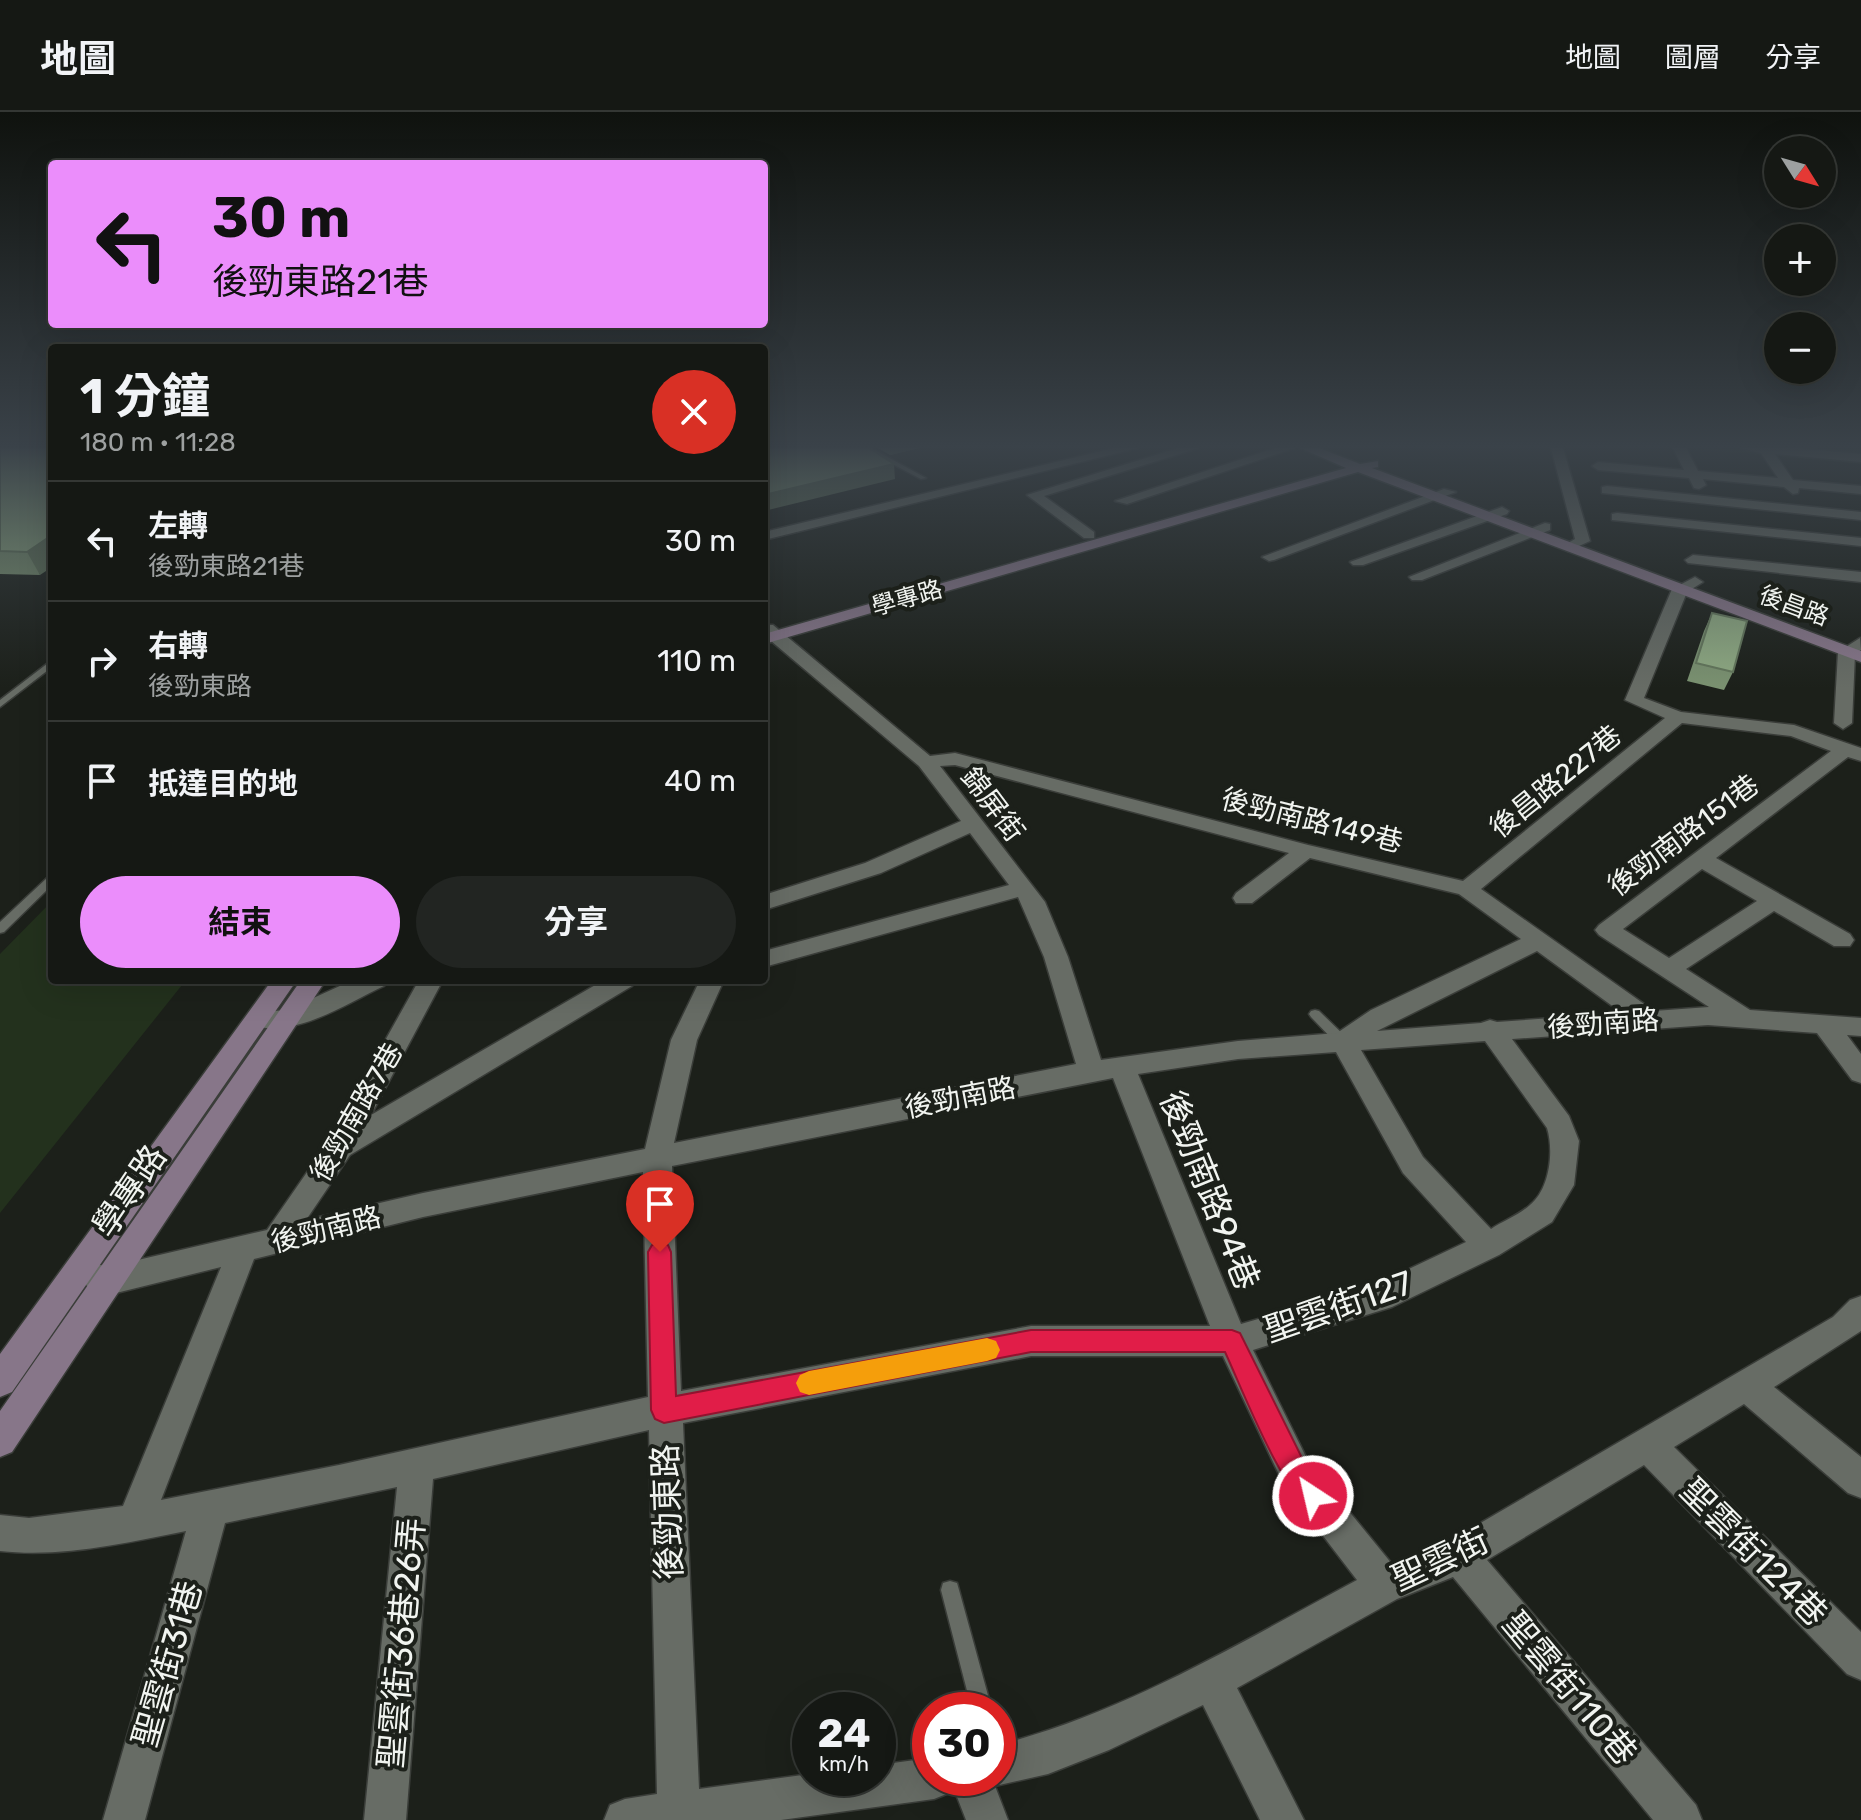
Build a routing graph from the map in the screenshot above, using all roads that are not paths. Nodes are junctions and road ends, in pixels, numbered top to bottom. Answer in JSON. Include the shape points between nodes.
{"nodes":[{"id":1,"x":799,"y":528,"type":"edge"},
{"id":2,"x":1079,"y":528,"type":"edge"},
{"id":3,"x":1112,"y":528,"type":"edge"},
{"id":4,"x":1137,"y":528,"type":"edge"},
{"id":5,"x":1349,"y":528,"type":"edge"},
{"id":6,"x":1456,"y":528,"type":"edge"},
{"id":7,"x":1532,"y":528,"type":"edge"},
{"id":8,"x":1579,"y":528,"type":"edge"},
{"id":9,"x":1621,"y":528,"type":"edge"},
{"id":10,"x":1659,"y":528,"type":"edge"},
{"id":11,"x":1721,"y":528,"type":"edge"},
{"id":12,"x":1820,"y":528,"type":"edge"},
{"id":13,"x":1538,"y":530,"type":"junction"},
{"id":14,"x":768,"y":535,"type":"edge"},
{"id":15,"x":1089,"y":535,"type":"junction"},
{"id":16,"x":1624,"y":537,"type":"dead end"},
{"id":17,"x":1583,"y":541,"type":"junction"},
{"id":18,"x":1861,"y":542,"type":"edge"},
{"id":19,"x":1731,"y":546,"type":"junction"},
{"id":20,"x":1568,"y":547,"type":"junction"},
{"id":21,"x":1269,"y":557,"type":"dead end"},
{"id":22,"x":1693,"y":560,"type":"dead end"},
{"id":23,"x":1358,"y":562,"type":"dead end"},
{"id":24,"x":1847,"y":566,"type":"edge"},
{"id":25,"x":1417,"y":577,"type":"dead end"},
{"id":26,"x":1688,"y":586,"type":"junction"},
{"id":27,"x":768,"y":633,"type":"edge"},
{"id":28,"x":1857,"y":649,"type":"edge"},
{"id":29,"x":48,"y":666,"type":"edge"},
{"id":30,"x":0,"y":704,"type":"edge"},
{"id":31,"x":1678,"y":717,"type":"junction"},
{"id":32,"x":1843,"y":723,"type":"dead end"},
{"id":33,"x":1853,"y":752,"type":"edge"},
{"id":34,"x":926,"y":762,"type":"junction"},
{"id":35,"x":972,"y":824,"type":"junction"},
{"id":36,"x":1306,"y":851,"type":"junction"},
{"id":37,"x":1701,"y":859,"type":"junction"},
{"id":38,"x":48,"y":883,"type":"edge"},
{"id":39,"x":1023,"y":888,"type":"junction"},
{"id":40,"x":1467,"y":889,"type":"junction"},
{"id":41,"x":1244,"y":898,"type":"dead end"},
{"id":42,"x":1775,"y":900,"type":"junction"},
{"id":43,"x":768,"y":902,"type":"edge"},
{"id":44,"x":0,"y":929,"type":"edge"},
{"id":45,"x":1842,"y":940,"type":"dead end"},
{"id":46,"x":1538,"y":941,"type":"junction"},
{"id":47,"x":768,"y":958,"type":"edge"},
{"id":48,"x":1668,"y":970,"type":"junction"},
{"id":49,"x":282,"y":984,"type":"edge"},
{"id":50,"x":312,"y":984,"type":"edge"},
{"id":51,"x":366,"y":984,"type":"edge"},
{"id":52,"x":429,"y":984,"type":"edge"},
{"id":53,"x":616,"y":984,"type":"edge"},
{"id":54,"x":710,"y":984,"type":"edge"},
{"id":55,"x":1315,"y":1014,"type":"dead end"},
{"id":56,"x":1742,"y":1017,"type":"junction"},
{"id":57,"x":258,"y":1019,"type":"junction"},
{"id":58,"x":290,"y":1019,"type":"junction"},
{"id":59,"x":1649,"y":1020,"type":"junction"},
{"id":60,"x":1826,"y":1026,"type":"junction"},
{"id":61,"x":1861,"y":1027,"type":"edge"},
{"id":62,"x":1490,"y":1029,"type":"junction"},
{"id":63,"x":1343,"y":1042,"type":"junction"},
{"id":64,"x":1122,"y":1067,"type":"junction"},
{"id":65,"x":1090,"y":1071,"type":"junction"},
{"id":66,"x":1861,"y":1073,"type":"edge"},
{"id":67,"x":340,"y":1147,"type":"junction"},
{"id":68,"x":657,"y":1156,"type":"junction"},
{"id":69,"x":276,"y":1241,"type":"junction"},
{"id":70,"x":1488,"y":1246,"type":"junction"},
{"id":71,"x":243,"y":1249,"type":"junction"},
{"id":72,"x":73,"y":1276,"type":"junction"},
{"id":73,"x":112,"y":1280,"type":"junction"},
{"id":74,"x":1861,"y":1310,"type":"edge"},
{"id":75,"x":1232,"y":1341,"type":"junction"},
{"id":76,"x":0,"y":1381,"type":"edge"},
{"id":77,"x":1746,"y":1385,"type":"junction"},
{"id":78,"x":664,"y":1410,"type":"junction"},
{"id":79,"x":0,"y":1440,"type":"edge"},
{"id":80,"x":1646,"y":1443,"type":"junction"},
{"id":81,"x":417,"y":1466,"type":"junction"},
{"id":82,"x":1861,"y":1480,"type":"edge"},
{"id":83,"x":211,"y":1508,"type":"junction"},
{"id":84,"x":134,"y":1523,"type":"junction"},
{"id":85,"x":0,"y":1533,"type":"edge"},
{"id":86,"x":1459,"y":1556,"type":"junction"},
{"id":87,"x":1385,"y":1585,"type":"junction"},
{"id":88,"x":950,"y":1590,"type":"dead end"},
{"id":89,"x":1861,"y":1660,"type":"edge"},
{"id":90,"x":1211,"y":1680,"type":"junction"},
{"id":91,"x":977,"y":1692,"type":"edge"},
{"id":92,"x":1016,"y":1761,"type":"edge"},
{"id":93,"x":912,"y":1781,"type":"edge"},
{"id":94,"x":978,"y":1796,"type":"edge"},
{"id":95,"x":678,"y":1816,"type":"edge"},
{"id":96,"x":124,"y":1820,"type":"edge"},
{"id":97,"x":385,"y":1820,"type":"edge"},
{"id":98,"x":625,"y":1820,"type":"edge"},
{"id":99,"x":987,"y":1820,"type":"edge"},
{"id":100,"x":1283,"y":1820,"type":"edge"},
{"id":101,"x":1681,"y":1820,"type":"edge"}],
"edges":[{"from":1,"to":14,"type":"street"},
{"from":2,"to":15,"type":"street"},
{"from":3,"to":15,"type":"street","name":"學專路"},
{"from":4,"to":27,"type":"street","name":"學專路"},
{"from":5,"to":21,"type":"street"},
{"from":6,"to":23,"type":"street"},
{"from":7,"to":13,"type":"street","name":"後昌路"},
{"from":8,"to":17,"type":"street"},
{"from":9,"to":16,"type":"street"},
{"from":10,"to":19,"type":"street"},
{"from":11,"to":19,"type":"street"},
{"from":12,"to":24,"type":"street"},
{"from":13,"to":17,"type":"street","name":"後昌路"},
{"from":13,"to":20,"type":"street","name":"後昌路"},
{"from":13,"to":25,"type":"street"},
{"from":15,"to":27,"type":"street","name":"學專路"},
{"from":17,"to":20,"type":"street"},
{"from":17,"to":26,"type":"street","name":"後昌路"},
{"from":18,"to":24,"type":"street"},
{"from":19,"to":22,"type":"street"},
{"from":19,"to":24,"type":"street"},
{"from":19,"to":24,"type":"street"},
{"from":20,"to":26,"type":"street","name":"後昌路"},
{"from":26,"to":28,"type":"street","name":"後昌路"},
{"from":26,"to":31,"type":"street","name":"後昌路227巷","via":[[1634,700]]},
{"from":27,"to":34,"type":"street","name":"錦屏街"},
{"from":28,"to":32,"type":"street"},
{"from":29,"to":30,"type":"lane"},
{"from":31,"to":33,"type":"street","name":"後昌路227巷","via":[[1794,731]]},
{"from":31,"to":40,"type":"street","name":"後昌路227巷"},
{"from":33,"to":37,"type":"street","name":"後勁南路151巷"},
{"from":34,"to":35,"type":"street","name":"錦屏街"},
{"from":34,"to":36,"type":"street","name":"後勁南路149巷","via":[[955,759]]},
{"from":35,"to":39,"type":"street","name":"錦屏街"},
{"from":35,"to":43,"type":"street","via":[[873,868]]},
{"from":36,"to":40,"type":"street","name":"後勁南路149巷"},
{"from":36,"to":41,"type":"street"},
{"from":37,"to":42,"type":"street"},
{"from":37,"to":48,"type":"street","name":"後勁南路151巷","via":[[1607,930]]},
{"from":38,"to":44,"type":"lane"},
{"from":39,"to":47,"type":"street"},
{"from":39,"to":65,"type":"street","name":"錦屏街","via":[[1056,957]]},
{"from":40,"to":46,"type":"street","name":"後勁南路149巷"},
{"from":42,"to":45,"type":"street"},
{"from":42,"to":48,"type":"street"},
{"from":46,"to":59,"type":"street","name":"後勁南路149巷"},
{"from":46,"to":63,"type":"street","via":[[1380,1016]]},
{"from":48,"to":56,"type":"street","name":"後勁南路151巷"},
{"from":49,"to":57,"type":"street","name":"學專路"},
{"from":50,"to":58,"type":"street","name":"學專路"},
{"from":51,"to":58,"type":"street"},
{"from":52,"to":67,"type":"street","name":"後勁南路7巷"},
{"from":53,"to":67,"type":"street"},
{"from":54,"to":68,"type":"street","name":"後勁東路","via":[[684,1040]]},
{"from":55,"to":63,"type":"lane"},
{"from":56,"to":59,"type":"street","name":"後勁南路"},
{"from":56,"to":60,"type":"street","name":"後勁南路"},
{"from":57,"to":58,"type":"street"},
{"from":57,"to":72,"type":"street","name":"學專路"},
{"from":58,"to":73,"type":"street","name":"學專路"},
{"from":59,"to":62,"type":"street","name":"後勁南路"},
{"from":60,"to":61,"type":"street","name":"後勁南路"},
{"from":60,"to":66,"type":"street"},
{"from":62,"to":63,"type":"street","name":"後勁南路"},
{"from":62,"to":70,"type":"street","name":"聖雲街127","via":[[1559,1124],[1565,1141],[1560,1185],[1548,1205]]},
{"from":63,"to":64,"type":"street","name":"後勁南路"},
{"from":63,"to":70,"type":"street","via":[[1413,1165]]},
{"from":64,"to":65,"type":"street","name":"後勁南路"},
{"from":64,"to":75,"type":"street","name":"後勁南路94巷"},
{"from":65,"to":68,"type":"street","name":"後勁南路"},
{"from":67,"to":69,"type":"street","name":"後勁南路7巷"},
{"from":68,"to":69,"type":"street","name":"後勁南路"},
{"from":68,"to":78,"type":"street","name":"後勁東路"},
{"from":69,"to":71,"type":"street","name":"後勁南路"},
{"from":70,"to":75,"type":"street","name":"聖雲街127","via":[[1381,1297]]},
{"from":71,"to":73,"type":"street","name":"後勁南路"},
{"from":71,"to":84,"type":"street"},
{"from":72,"to":73,"type":"street","name":"後勁南路"},
{"from":72,"to":76,"type":"street","name":"學專路"},
{"from":73,"to":79,"type":"street","name":"學專路"},
{"from":74,"to":77,"type":"street","name":"聖雲街","via":[[1844,1327]]},
{"from":75,"to":78,"type":"street","via":[[1031,1341]]},
{"from":75,"to":87,"type":"street","name":"聖雲街127","via":[[1296,1473]]},
{"from":77,"to":80,"type":"street","name":"聖雲街"},
{"from":77,"to":82,"type":"street"},
{"from":78,"to":81,"type":"street"},
{"from":78,"to":95,"type":"street","name":"後勁東路"},
{"from":80,"to":86,"type":"street","name":"聖雲街"},
{"from":80,"to":89,"type":"street","name":"聖雲街124巷"},
{"from":81,"to":83,"type":"street"},
{"from":81,"to":97,"type":"street","name":"聖雲街36巷26弄"},
{"from":83,"to":84,"type":"street"},
{"from":83,"to":96,"type":"street","name":"聖雲街31巷"},
{"from":84,"to":85,"type":"street","via":[[29,1536]]},
{"from":86,"to":87,"type":"street","name":"聖雲街"},
{"from":86,"to":101,"type":"street","name":"聖雲街110巷"},
{"from":87,"to":90,"type":"street","name":"聖雲街"},
{"from":88,"to":91,"type":"lane"},
{"from":90,"to":92,"type":"street","name":"聖雲街","via":[[1109,1730]]},
{"from":90,"to":100,"type":"street"},
{"from":93,"to":95,"type":"street"},
{"from":94,"to":99,"type":"street"},
{"from":95,"to":98,"type":"street"}]}
